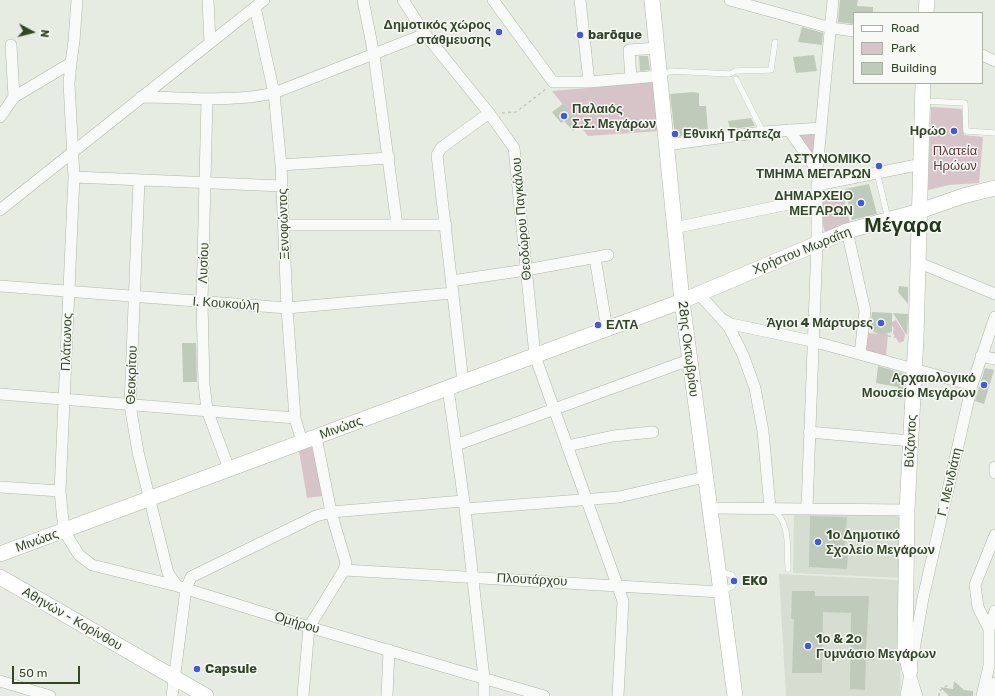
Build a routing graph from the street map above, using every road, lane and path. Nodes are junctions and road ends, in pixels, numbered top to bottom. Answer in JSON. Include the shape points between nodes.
{"nodes":[{"id":1,"x":77,"y":0,"type":"edge"},
{"id":2,"x":208,"y":0,"type":"edge"},
{"id":3,"x":264,"y":0,"type":"edge"},
{"id":4,"x":363,"y":0,"type":"edge"},
{"id":5,"x":402,"y":0,"type":"edge"},
{"id":6,"x":493,"y":0,"type":"edge"},
{"id":7,"x":580,"y":0,"type":"edge"},
{"id":8,"x":652,"y":0,"type":"edge"},
{"id":9,"x":730,"y":0,"type":"edge"},
{"id":10,"x":833,"y":0,"type":"edge"},
{"id":11,"x":927,"y":0,"type":"edge"},
{"id":12,"x":255,"y":7,"type":"junction"},
{"id":13,"x":926,"y":12,"type":"edge"},
{"id":14,"x":831,"y":28,"type":"junction"},
{"id":15,"x":853,"y":32,"type":"edge"},
{"id":16,"x":425,"y":34,"type":"junction"},
{"id":17,"x":775,"y":42,"type":"dead end"},
{"id":18,"x":210,"y":43,"type":"junction"},
{"id":19,"x":11,"y":45,"type":"dead end"},
{"id":20,"x":656,"y":48,"type":"junction"},
{"id":21,"x":374,"y":55,"type":"junction"},
{"id":22,"x":983,"y":55,"type":"edge"},
{"id":23,"x":995,"y":61,"type":"edge"},
{"id":24,"x":71,"y":63,"type":"junction"},
{"id":25,"x":659,"y":76,"type":"junction"},
{"id":26,"x":631,"y":78,"type":"junction"},
{"id":27,"x":736,"y":79,"type":"dead end"},
{"id":28,"x":553,"y":82,"type":"junction"},
{"id":29,"x":589,"y":82,"type":"junction"},
{"id":30,"x":923,"y":84,"type":"edge"},
{"id":31,"x":274,"y":93,"type":"junction"},
{"id":32,"x":14,"y":97,"type":"junction"},
{"id":33,"x":141,"y":98,"type":"junction"},
{"id":34,"x":207,"y":100,"type":"junction"},
{"id":35,"x":922,"y":100,"type":"junction"},
{"id":36,"x":491,"y":115,"type":"junction"},
{"id":37,"x":0,"y":117,"type":"edge"},
{"id":38,"x":820,"y":128,"type":"junction"},
{"id":39,"x":789,"y":130,"type":"junction"},
{"id":40,"x":763,"y":132,"type":"junction"},
{"id":41,"x":995,"y":133,"type":"edge"},
{"id":42,"x":666,"y":145,"type":"junction"},
{"id":43,"x":73,"y":152,"type":"junction"},
{"id":44,"x":389,"y":158,"type":"junction"},
{"id":45,"x":922,"y":164,"type":"junction"},
{"id":46,"x":281,"y":165,"type":"junction"},
{"id":47,"x":817,"y":170,"type":"junction"},
{"id":48,"x":878,"y":172,"type":"junction"},
{"id":49,"x":74,"y":177,"type":"junction"},
{"id":50,"x":139,"y":180,"type":"junction"},
{"id":51,"x":205,"y":183,"type":"junction"},
{"id":52,"x":817,"y":185,"type":"junction"},
{"id":53,"x":282,"y":186,"type":"junction"},
{"id":54,"x":995,"y":188,"type":"edge"},
{"id":55,"x":817,"y":198,"type":"junction"},
{"id":56,"x":0,"y":210,"type":"edge"},
{"id":57,"x":920,"y":211,"type":"junction"},
{"id":58,"x":888,"y":220,"type":"junction"},
{"id":59,"x":283,"y":224,"type":"junction"},
{"id":60,"x":397,"y":225,"type":"junction"},
{"id":61,"x":446,"y":225,"type":"junction"},
{"id":62,"x":674,"y":228,"type":"junction"},
{"id":63,"x":847,"y":231,"type":"junction"},
{"id":64,"x":817,"y":244,"type":"junction"},
{"id":65,"x":608,"y":255,"type":"dead end"},
{"id":66,"x":595,"y":258,"type":"junction"},
{"id":67,"x":917,"y":262,"type":"junction"},
{"id":68,"x":526,"y":270,"type":"junction"},
{"id":69,"x":451,"y":281,"type":"junction"},
{"id":70,"x":0,"y":286,"type":"edge"},
{"id":71,"x":69,"y":291,"type":"junction"},
{"id":72,"x":452,"y":293,"type":"junction"},
{"id":73,"x":699,"y":294,"type":"junction"},
{"id":74,"x":995,"y":294,"type":"edge"},
{"id":75,"x":135,"y":296,"type":"junction"},
{"id":76,"x":682,"y":301,"type":"junction"},
{"id":77,"x":202,"y":302,"type":"junction"},
{"id":78,"x":287,"y":308,"type":"junction"},
{"id":79,"x":995,"y":317,"type":"edge"},
{"id":80,"x":722,"y":320,"type":"junction"},
{"id":81,"x":606,"y":329,"type":"junction"},
{"id":82,"x":888,"y":336,"type":"dead end"},
{"id":83,"x":896,"y":337,"type":"dead end"},
{"id":84,"x":812,"y":341,"type":"junction"},
{"id":85,"x":860,"y":354,"type":"junction"},
{"id":86,"x":535,"y":356,"type":"junction"},
{"id":87,"x":982,"y":356,"type":"junction"},
{"id":88,"x":995,"y":359,"type":"edge"},
{"id":89,"x":689,"y":360,"type":"junction"},
{"id":90,"x":914,"y":370,"type":"junction"},
{"id":91,"x":463,"y":382,"type":"junction"},
{"id":92,"x":972,"y":385,"type":"junction"},
{"id":93,"x":448,"y":388,"type":"junction"},
{"id":94,"x":0,"y":394,"type":"edge"},
{"id":95,"x":64,"y":398,"type":"junction"},
{"id":96,"x":130,"y":405,"type":"junction"},
{"id":97,"x":207,"y":410,"type":"junction"},
{"id":98,"x":553,"y":410,"type":"junction"},
{"id":99,"x":295,"y":418,"type":"junction"},
{"id":100,"x":653,"y":432,"type":"dead end"},
{"id":101,"x":809,"y":432,"type":"junction"},
{"id":102,"x":309,"y":440,"type":"junction"},
{"id":103,"x":911,"y":441,"type":"junction"},
{"id":104,"x":456,"y":444,"type":"junction"},
{"id":105,"x":567,"y":446,"type":"junction"},
{"id":106,"x":995,"y":467,"type":"edge"},
{"id":107,"x":229,"y":469,"type":"junction"},
{"id":108,"x":995,"y":473,"type":"edge"},
{"id":109,"x":705,"y":477,"type":"junction"},
{"id":110,"x":0,"y":487,"type":"edge"},
{"id":111,"x":60,"y":491,"type":"junction"},
{"id":112,"x":150,"y":499,"type":"junction"},
{"id":113,"x":587,"y":501,"type":"junction"},
{"id":114,"x":464,"y":505,"type":"junction"},
{"id":115,"x":709,"y":508,"type":"junction"},
{"id":116,"x":770,"y":508,"type":"junction"},
{"id":117,"x":807,"y":508,"type":"junction"},
{"id":118,"x":907,"y":510,"type":"junction"},
{"id":119,"x":331,"y":512,"type":"junction"},
{"id":120,"x":64,"y":531,"type":"junction"},
{"id":121,"x":995,"y":536,"type":"edge"},
{"id":122,"x":0,"y":554,"type":"edge"},
{"id":123,"x":788,"y":569,"type":"dead end"},
{"id":124,"x":344,"y":570,"type":"junction"},
{"id":125,"x":472,"y":576,"type":"junction"},
{"id":126,"x":0,"y":577,"type":"edge"},
{"id":127,"x":618,"y":585,"type":"junction"},
{"id":128,"x":182,"y":588,"type":"junction"},
{"id":129,"x":724,"y":590,"type":"junction"},
{"id":130,"x":995,"y":611,"type":"edge"},
{"id":131,"x":309,"y":627,"type":"junction"},
{"id":132,"x":989,"y":629,"type":"junction"},
{"id":133,"x":390,"y":650,"type":"junction"},
{"id":134,"x":910,"y":671,"type":"junction"},
{"id":135,"x":174,"y":678,"type":"junction"},
{"id":136,"x":484,"y":678,"type":"junction"},
{"id":137,"x":0,"y":681,"type":"edge"},
{"id":138,"x":995,"y":683,"type":"edge"},
{"id":139,"x":948,"y":685,"type":"dead end"},
{"id":140,"x":906,"y":695,"type":"edge"},
{"id":141,"x":50,"y":696,"type":"edge"},
{"id":142,"x":172,"y":696,"type":"edge"},
{"id":143,"x":206,"y":696,"type":"edge"},
{"id":144,"x":303,"y":696,"type":"edge"},
{"id":145,"x":387,"y":696,"type":"edge"},
{"id":146,"x":484,"y":696,"type":"edge"},
{"id":147,"x":544,"y":696,"type":"edge"},
{"id":148,"x":618,"y":696,"type":"edge"},
{"id":149,"x":735,"y":696,"type":"edge"},
{"id":150,"x":917,"y":696,"type":"edge"},
{"id":151,"x":938,"y":696,"type":"edge"},
{"id":152,"x":982,"y":696,"type":"edge"},
{"id":153,"x":992,"y":696,"type":"edge"}],
"edges":[{"from":1,"to":24,"type":"street","name":"Πλάτωνος"},
{"from":2,"to":18,"type":"street"},
{"from":3,"to":12,"type":"street"},
{"from":4,"to":21,"type":"street"},
{"from":5,"to":16,"type":"street","name":"Θεοδώρου Παγκάλου"},
{"from":6,"to":28,"type":"street"},
{"from":7,"to":29,"type":"street"},
{"from":8,"to":20,"type":"street","name":"28ης Οκτωβρίου"},
{"from":9,"to":14,"type":"street"},
{"from":10,"to":14,"type":"street"},
{"from":11,"to":13,"type":"street"},
{"from":12,"to":18,"type":"street"},
{"from":12,"to":31,"type":"street","name":"Ξενοφώντος"},
{"from":14,"to":15,"type":"street"},
{"from":14,"to":38,"type":"street"},
{"from":16,"to":21,"type":"street"},
{"from":16,"to":36,"type":"street","name":"Θεοδώρου Παγκάλου"},
{"from":17,"to":25,"type":"lane","via":[[771,70],[735,71],[730,74],[671,71]]},
{"from":18,"to":33,"type":"street"},
{"from":19,"to":32,"type":"street"},
{"from":20,"to":25,"type":"street","name":"28ης Οκτωβρίου"},
{"from":20,"to":26,"type":"street","via":[[629,50]]},
{"from":21,"to":31,"type":"street"},
{"from":21,"to":44,"type":"street"},
{"from":22,"to":23,"type":"street"},
{"from":24,"to":32,"type":"street"},
{"from":24,"to":43,"type":"street","name":"Πλάτωνος","via":[[69,83]]},
{"from":25,"to":26,"type":"street"},
{"from":25,"to":42,"type":"street","name":"28ης Οκτωβρίου"},
{"from":26,"to":29,"type":"street"},
{"from":27,"to":40,"type":"lane"},
{"from":28,"to":29,"type":"street"},
{"from":28,"to":36,"type":"path","via":[[516,112]]},
{"from":30,"to":35,"type":"street","name":"Βύζαντος"},
{"from":31,"to":34,"type":"street","via":[[254,98]]},
{"from":31,"to":46,"type":"street","name":"Ξενοφώντος"},
{"from":32,"to":37,"type":"street"},
{"from":33,"to":34,"type":"street"},
{"from":33,"to":43,"type":"street"},
{"from":34,"to":51,"type":"street","name":"Λυσίου"},
{"from":35,"to":41,"type":"lane","via":[[965,103],[966,130]]},
{"from":35,"to":45,"type":"street","name":"Βύζαντος"},
{"from":36,"to":61,"type":"street","via":[[438,150]]},
{"from":36,"to":68,"type":"street","name":"Θεοδώρου Παγκάλου","via":[[514,148]]},
{"from":38,"to":39,"type":"street"},
{"from":38,"to":47,"type":"street"},
{"from":39,"to":40,"type":"street"},
{"from":39,"to":47,"type":"street"},
{"from":40,"to":42,"type":"street"},
{"from":42,"to":62,"type":"street","name":"28ης Οκτωβρίου"},
{"from":43,"to":49,"type":"street","name":"Πλάτωνος"},
{"from":43,"to":56,"type":"street"},
{"from":44,"to":46,"type":"street"},
{"from":44,"to":60,"type":"street"},
{"from":45,"to":48,"type":"street"},
{"from":45,"to":57,"type":"street","name":"Βύζαντος"},
{"from":46,"to":53,"type":"street","name":"Ξενοφώντος"},
{"from":47,"to":52,"type":"street"},
{"from":48,"to":52,"type":"street"},
{"from":48,"to":58,"type":"lane"},
{"from":49,"to":50,"type":"street"},
{"from":49,"to":71,"type":"street","name":"Πλάτωνος"},
{"from":50,"to":51,"type":"street"},
{"from":50,"to":75,"type":"street","name":"Θεοκρίτου"},
{"from":51,"to":53,"type":"street"},
{"from":51,"to":77,"type":"street","name":"Λυσίου"},
{"from":52,"to":55,"type":"street"},
{"from":53,"to":59,"type":"street","name":"Ξενοφώντος"},
{"from":54,"to":57,"type":"street","name":"Χρήστου Μωραΐτη","via":[[958,197]]},
{"from":55,"to":62,"type":"street"},
{"from":55,"to":64,"type":"street"},
{"from":57,"to":58,"type":"street","name":"Χρήστου Μωραΐτη"},
{"from":57,"to":67,"type":"street","name":"Βύζαντος"},
{"from":58,"to":63,"type":"street","name":"Χρήστου Μωραΐτη"},
{"from":59,"to":60,"type":"street"},
{"from":59,"to":78,"type":"street","name":"Ξενοφώντος"},
{"from":60,"to":61,"type":"street"},
{"from":61,"to":69,"type":"street"},
{"from":62,"to":76,"type":"street","name":"28ης Οκτωβρίου"},
{"from":63,"to":64,"type":"street","name":"Χρήστου Μωραΐτη"},
{"from":63,"to":85,"type":"street","via":[[865,311]]},
{"from":64,"to":73,"type":"street","name":"Χρήστου Μωραΐτη"},
{"from":64,"to":84,"type":"street"},
{"from":65,"to":66,"type":"street"},
{"from":66,"to":68,"type":"street"},
{"from":66,"to":81,"type":"street"},
{"from":67,"to":74,"type":"street"},
{"from":67,"to":90,"type":"street","name":"Βύζαντος"},
{"from":68,"to":69,"type":"street"},
{"from":68,"to":86,"type":"street","name":"Θεοδώρου Παγκάλου"},
{"from":69,"to":72,"type":"street"},
{"from":70,"to":71,"type":"street","name":"Ι. Κουκούλη"},
{"from":71,"to":75,"type":"street","name":"Ι. Κουκούλη"},
{"from":71,"to":95,"type":"street","name":"Πλάτωνος"},
{"from":72,"to":78,"type":"street","name":"Ι. Κουκούλη"},
{"from":72,"to":91,"type":"street"},
{"from":73,"to":76,"type":"street","name":"Χρήστου Μωραΐτη"},
{"from":73,"to":80,"type":"street"},
{"from":75,"to":77,"type":"street","name":"Ι. Κουκούλη"},
{"from":75,"to":96,"type":"street","name":"Θεοκρίτου"},
{"from":76,"to":81,"type":"street","name":"Μινώας"},
{"from":76,"to":89,"type":"street","name":"28ης Οκτωβρίου"},
{"from":77,"to":78,"type":"street","name":"Ι. Κουκούλη"},
{"from":77,"to":97,"type":"street","name":"Λυσίου"},
{"from":78,"to":99,"type":"street","name":"Ξενοφώντος"},
{"from":79,"to":87,"type":"street","name":"Γ. Μενιδιάτη"},
{"from":80,"to":84,"type":"street"},
{"from":80,"to":116,"type":"street","via":[[729,327],[742,355],[757,396],[764,431]]},
{"from":81,"to":86,"type":"street","name":"Μινώας"},
{"from":82,"to":83,"type":"path"},
{"from":84,"to":85,"type":"street"},
{"from":84,"to":101,"type":"street"},
{"from":85,"to":90,"type":"street"},
{"from":86,"to":91,"type":"street","name":"Μινώας"},
{"from":86,"to":98,"type":"street","name":"Θεοδώρου Παγκάλου"},
{"from":87,"to":88,"type":"street"},
{"from":87,"to":92,"type":"street","name":"Γ. Μενιδιάτη"},
{"from":89,"to":98,"type":"street"},
{"from":89,"to":109,"type":"street","name":"28ης Οκτωβρίου"},
{"from":90,"to":92,"type":"street"},
{"from":90,"to":103,"type":"street","name":"Βύζαντος"},
{"from":91,"to":93,"type":"street","name":"Μινώας"},
{"from":92,"to":134,"type":"street","name":"Γ. Μενιδιάτη","via":[[923,598]]},
{"from":93,"to":102,"type":"street","name":"Μινώας"},
{"from":93,"to":104,"type":"street"},
{"from":94,"to":95,"type":"street"},
{"from":95,"to":96,"type":"street"},
{"from":95,"to":111,"type":"street","name":"Πλάτωνος"},
{"from":96,"to":97,"type":"street"},
{"from":96,"to":112,"type":"street","name":"Θεοκρίτου"},
{"from":97,"to":99,"type":"street"},
{"from":97,"to":107,"type":"street","name":"Λυσίου"},
{"from":98,"to":104,"type":"street"},
{"from":98,"to":105,"type":"street","name":"Θεοδώρου Παγκάλου"},
{"from":99,"to":102,"type":"street","name":"Ξενοφώντος"},
{"from":100,"to":105,"type":"street","via":[[614,436]]},
{"from":101,"to":103,"type":"street"},
{"from":101,"to":117,"type":"street"},
{"from":102,"to":107,"type":"street","name":"Μινώας"},
{"from":102,"to":119,"type":"street","name":"Ξενοφώντος"},
{"from":103,"to":118,"type":"street","name":"Βύζαντος"},
{"from":104,"to":114,"type":"street"},
{"from":105,"to":113,"type":"street","name":"Θεοδώρου Παγκάλου"},
{"from":106,"to":108,"type":"street"},
{"from":107,"to":112,"type":"street","name":"Μινώας"},
{"from":109,"to":113,"type":"street","via":[[629,495]]},
{"from":109,"to":115,"type":"street","name":"28ης Οκτωβρίου"},
{"from":110,"to":111,"type":"street"},
{"from":111,"to":120,"type":"street","name":"Πλάτωνος"},
{"from":112,"to":120,"type":"street","name":"Μινώας"},
{"from":112,"to":128,"type":"street","name":"Θεοκρίτου","via":[[168,573]]},
{"from":113,"to":114,"type":"street"},
{"from":113,"to":127,"type":"street","name":"Θεοδώρου Παγκάλου"},
{"from":114,"to":119,"type":"street"},
{"from":114,"to":125,"type":"street"},
{"from":115,"to":116,"type":"street"},
{"from":115,"to":129,"type":"street","name":"28ης Οκτωβρίου"},
{"from":116,"to":117,"type":"street"},
{"from":116,"to":123,"type":"lane","via":[[779,514],[785,528]]},
{"from":117,"to":118,"type":"street"},
{"from":118,"to":134,"type":"street","name":"Βύζαντος","via":[[905,650]]},
{"from":119,"to":124,"type":"street","name":"Ξενοφώντος","via":[[346,558]]},
{"from":119,"to":128,"type":"street","via":[[316,516],[191,577]]},
{"from":120,"to":122,"type":"street","name":"Μινώας"},
{"from":120,"to":128,"type":"street","name":"Ομήρου","via":[[79,555],[92,565]]},
{"from":121,"to":132,"type":"street","via":[[975,585],[978,607]]},
{"from":124,"to":125,"type":"street","name":"Πλουτάρχου"},
{"from":124,"to":131,"type":"street"},
{"from":125,"to":127,"type":"street","name":"Πλουτάρχου"},
{"from":125,"to":136,"type":"street"},
{"from":126,"to":135,"type":"street","name":"Αθηνών - Κορίνθου"},
{"from":127,"to":129,"type":"street","name":"Πλουτάρχου"},
{"from":127,"to":148,"type":"street","name":"Θεοδώρου Παγκάλου","via":[[623,606]]},
{"from":128,"to":131,"type":"street","name":"Ομήρου"},
{"from":128,"to":135,"type":"street"},
{"from":129,"to":149,"type":"street","name":"28ης Οκτωβρίου"},
{"from":130,"to":132,"type":"street"},
{"from":131,"to":133,"type":"street","name":"Ομήρου"},
{"from":131,"to":144,"type":"street"},
{"from":132,"to":152,"type":"street","via":[[989,666]]},
{"from":133,"to":136,"type":"street","name":"Ομήρου"},
{"from":133,"to":145,"type":"street"},
{"from":134,"to":140,"type":"street","name":"Γ. Μενιδιάτη"},
{"from":134,"to":150,"type":"street"},
{"from":135,"to":142,"type":"street"},
{"from":135,"to":143,"type":"street","name":"Αθηνών - Κορίνθου"},
{"from":136,"to":146,"type":"street"},
{"from":136,"to":147,"type":"street","name":"Ομήρου"},
{"from":137,"to":141,"type":"street"},
{"from":138,"to":153,"type":"street"},
{"from":139,"to":151,"type":"path","via":[[939,691]]}]}
